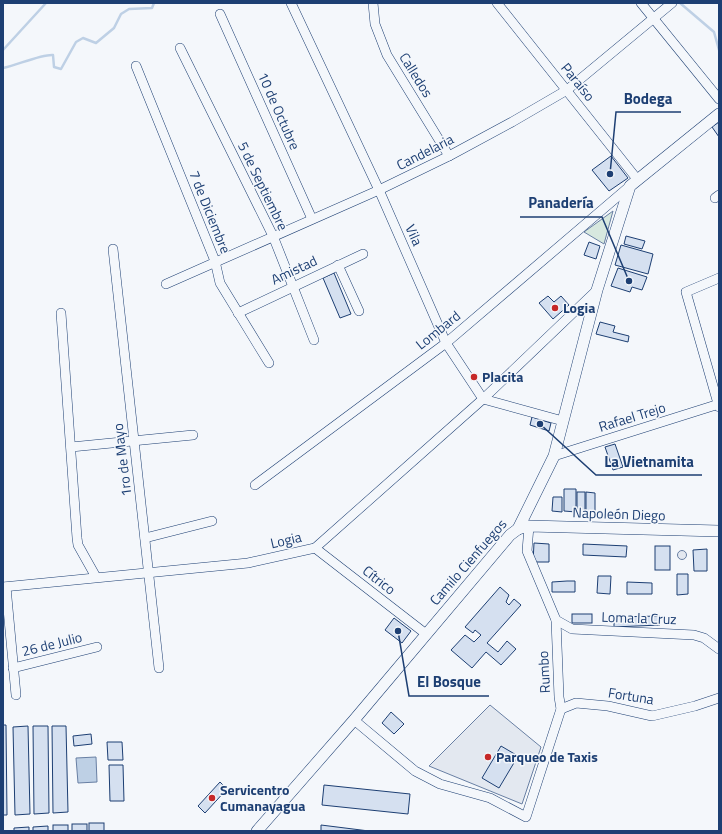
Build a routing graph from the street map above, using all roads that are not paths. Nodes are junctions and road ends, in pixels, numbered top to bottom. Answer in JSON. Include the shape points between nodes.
{"nodes":[{"id":1,"x":291,"y":3,"type":"edge"},
{"id":2,"x":373,"y":3,"type":"edge"},
{"id":3,"x":497,"y":3,"type":"edge"},
{"id":4,"x":641,"y":3,"type":"edge"},
{"id":5,"x":671,"y":4,"type":"edge"},
{"id":6,"x":220,"y":14,"type":"dead end"},
{"id":7,"x":654,"y":19,"type":"junction"},
{"id":8,"x":180,"y":48,"type":"dead end"},
{"id":9,"x":136,"y":66,"type":"dead end"},
{"id":10,"x":567,"y":90,"type":"junction"},
{"id":11,"x":719,"y":99,"type":"edge"},
{"id":12,"x":719,"y":114,"type":"edge"},
{"id":13,"x":449,"y":156,"type":"junction"},
{"id":14,"x":634,"y":182,"type":"junction"},
{"id":15,"x":379,"y":190,"type":"junction"},
{"id":16,"x":312,"y":219,"type":"junction"},
{"id":17,"x":273,"y":236,"type":"junction"},
{"id":18,"x":113,"y":249,"type":"dead end"},
{"id":19,"x":363,"y":254,"type":"dead end"},
{"id":20,"x":215,"y":261,"type":"junction"},
{"id":21,"x":338,"y":265,"type":"junction"},
{"id":22,"x":719,"y":278,"type":"edge"},
{"id":23,"x":166,"y":284,"type":"dead end"},
{"id":24,"x":292,"y":286,"type":"junction"},
{"id":25,"x":597,"y":290,"type":"junction"},
{"id":26,"x":359,"y":311,"type":"dead end"},
{"id":27,"x":61,"y":313,"type":"dead end"},
{"id":28,"x":238,"y":313,"type":"junction"},
{"id":29,"x":314,"y":340,"type":"dead end"},
{"id":30,"x":446,"y":343,"type":"junction"},
{"id":31,"x":269,"y":363,"type":"dead end"},
{"id":32,"x":483,"y":399,"type":"junction"},
{"id":33,"x":719,"y":405,"type":"edge"},
{"id":34,"x":563,"y":421,"type":"junction"},
{"id":35,"x":193,"y":435,"type":"dead end"},
{"id":36,"x":133,"y":440,"type":"junction"},
{"id":37,"x":71,"y":447,"type":"junction"},
{"id":38,"x":554,"y":456,"type":"junction"},
{"id":39,"x":255,"y":485,"type":"dead end"},
{"id":40,"x":212,"y":521,"type":"dead end"},
{"id":41,"x":529,"y":526,"type":"junction"},
{"id":42,"x":518,"y":529,"type":"junction"},
{"id":43,"x":719,"y":531,"type":"edge"},
{"id":44,"x":145,"y":538,"type":"junction"},
{"id":45,"x":315,"y":548,"type":"junction"},
{"id":46,"x":148,"y":572,"type":"junction"},
{"id":47,"x":96,"y":577,"type":"junction"},
{"id":48,"x":5,"y":587,"type":"edge"},
{"id":49,"x":556,"y":620,"type":"junction"},
{"id":50,"x":426,"y":634,"type":"junction"},
{"id":51,"x":97,"y":648,"type":"dead end"},
{"id":52,"x":719,"y":649,"type":"edge"},
{"id":53,"x":13,"y":668,"type":"junction"},
{"id":54,"x":159,"y":668,"type":"dead end"},
{"id":55,"x":16,"y":694,"type":"dead end"},
{"id":56,"x":719,"y":698,"type":"edge"},
{"id":57,"x":561,"y":708,"type":"junction"},
{"id":58,"x":354,"y":720,"type":"junction"},
{"id":59,"x":257,"y":831,"type":"edge"}],
"edges":[{"from":1,"to":15,"type":"street","name":"Vila"},
{"from":2,"to":13,"type":"street","name":"Calledos","via":[[376,24],[387,55]]},
{"from":3,"to":10,"type":"street","name":"Paraíso"},
{"from":4,"to":7,"type":"street"},
{"from":5,"to":7,"type":"street","name":"Candelaria"},
{"from":6,"to":16,"type":"street","name":"10 de Octubre"},
{"from":7,"to":10,"type":"street","name":"Candelaria"},
{"from":7,"to":11,"type":"street"},
{"from":8,"to":17,"type":"street","name":"5 de Septiembre"},
{"from":9,"to":20,"type":"street","name":"7 de Diciembre"},
{"from":10,"to":13,"type":"street","name":"Candelaria"},
{"from":10,"to":14,"type":"street","name":"Paraíso"},
{"from":12,"to":14,"type":"main road"},
{"from":13,"to":15,"type":"street","name":"Candelaria"},
{"from":14,"to":25,"type":"main road","name":"Camilo Cienfuegos"},
{"from":14,"to":30,"type":"street","name":"Lombard"},
{"from":15,"to":16,"type":"street","name":"Candelaria"},
{"from":15,"to":30,"type":"street","name":"Vila"},
{"from":16,"to":17,"type":"street","name":"Candelaria"},
{"from":17,"to":20,"type":"street","name":"Candelaria"},
{"from":17,"to":24,"type":"street","name":"5 de Septiembre"},
{"from":18,"to":36,"type":"street","name":"1ro de Mayo"},
{"from":19,"to":21,"type":"street","name":"Amistad"},
{"from":20,"to":23,"type":"street","name":"Candelaria"},
{"from":20,"to":28,"type":"street","name":"7 de Diciembre","via":[[220,283]]},
{"from":21,"to":24,"type":"street","name":"Amistad"},
{"from":21,"to":26,"type":"street"},
{"from":22,"to":33,"type":"street","via":[[686,292]]},
{"from":24,"to":28,"type":"street","name":"Amistad"},
{"from":24,"to":29,"type":"street","name":"5 de Septiembre"},
{"from":25,"to":32,"type":"street","name":"Logia"},
{"from":25,"to":34,"type":"main road","name":"Camilo Cienfuegos"},
{"from":27,"to":37,"type":"street"},
{"from":28,"to":31,"type":"street","name":"7 de Diciembre"},
{"from":30,"to":32,"type":"street","name":"Vila"},
{"from":30,"to":39,"type":"street","name":"Lombard"},
{"from":32,"to":34,"type":"street"},
{"from":32,"to":45,"type":"street","name":"Logia"},
{"from":33,"to":38,"type":"street","name":"Rafael Trejo"},
{"from":34,"to":38,"type":"main road","name":"Camilo Cienfuegos"},
{"from":35,"to":36,"type":"street"},
{"from":36,"to":37,"type":"street"},
{"from":36,"to":44,"type":"street","name":"1ro de Mayo"},
{"from":37,"to":47,"type":"street","via":[[78,545]]},
{"from":38,"to":42,"type":"main road","name":"Camilo Cienfuegos"},
{"from":40,"to":44,"type":"street"},
{"from":41,"to":42,"type":"main road","name":"Napoleón Diego"},
{"from":41,"to":43,"type":"main road","name":"Napoleón Diego"},
{"from":41,"to":49,"type":"street","name":"Rumbo","via":[[527,551]]},
{"from":42,"to":50,"type":"main road","name":"Camilo Cienfuegos","via":[[510,535]]},
{"from":44,"to":46,"type":"street","name":"1ro de Mayo"},
{"from":45,"to":46,"type":"street","name":"Logia","via":[[248,563]]},
{"from":45,"to":50,"type":"street","name":"Cítrico"},
{"from":46,"to":47,"type":"street","name":"Logia"},
{"from":46,"to":54,"type":"street","name":"1ro de Mayo"},
{"from":47,"to":48,"type":"street","name":"Logia"},
{"from":48,"to":53,"type":"street"},
{"from":49,"to":52,"type":"street","name":"Loma la Cruz","via":[[572,629],[694,635],[704,638]]},
{"from":49,"to":57,"type":"street","name":"Rumbo"},
{"from":50,"to":58,"type":"main road","name":"Camilo Cienfuegos"},
{"from":51,"to":53,"type":"street","name":"26 de Julio"},
{"from":53,"to":55,"type":"street"},
{"from":56,"to":57,"type":"street","name":"Fortuna","via":[[652,716],[608,706],[576,703]]},
{"from":57,"to":58,"type":"street","name":"Rumbo","via":[[526,817],[490,798],[440,784],[415,771]]},
{"from":58,"to":59,"type":"main road","name":"Camilo Cienfuegos"}]}
